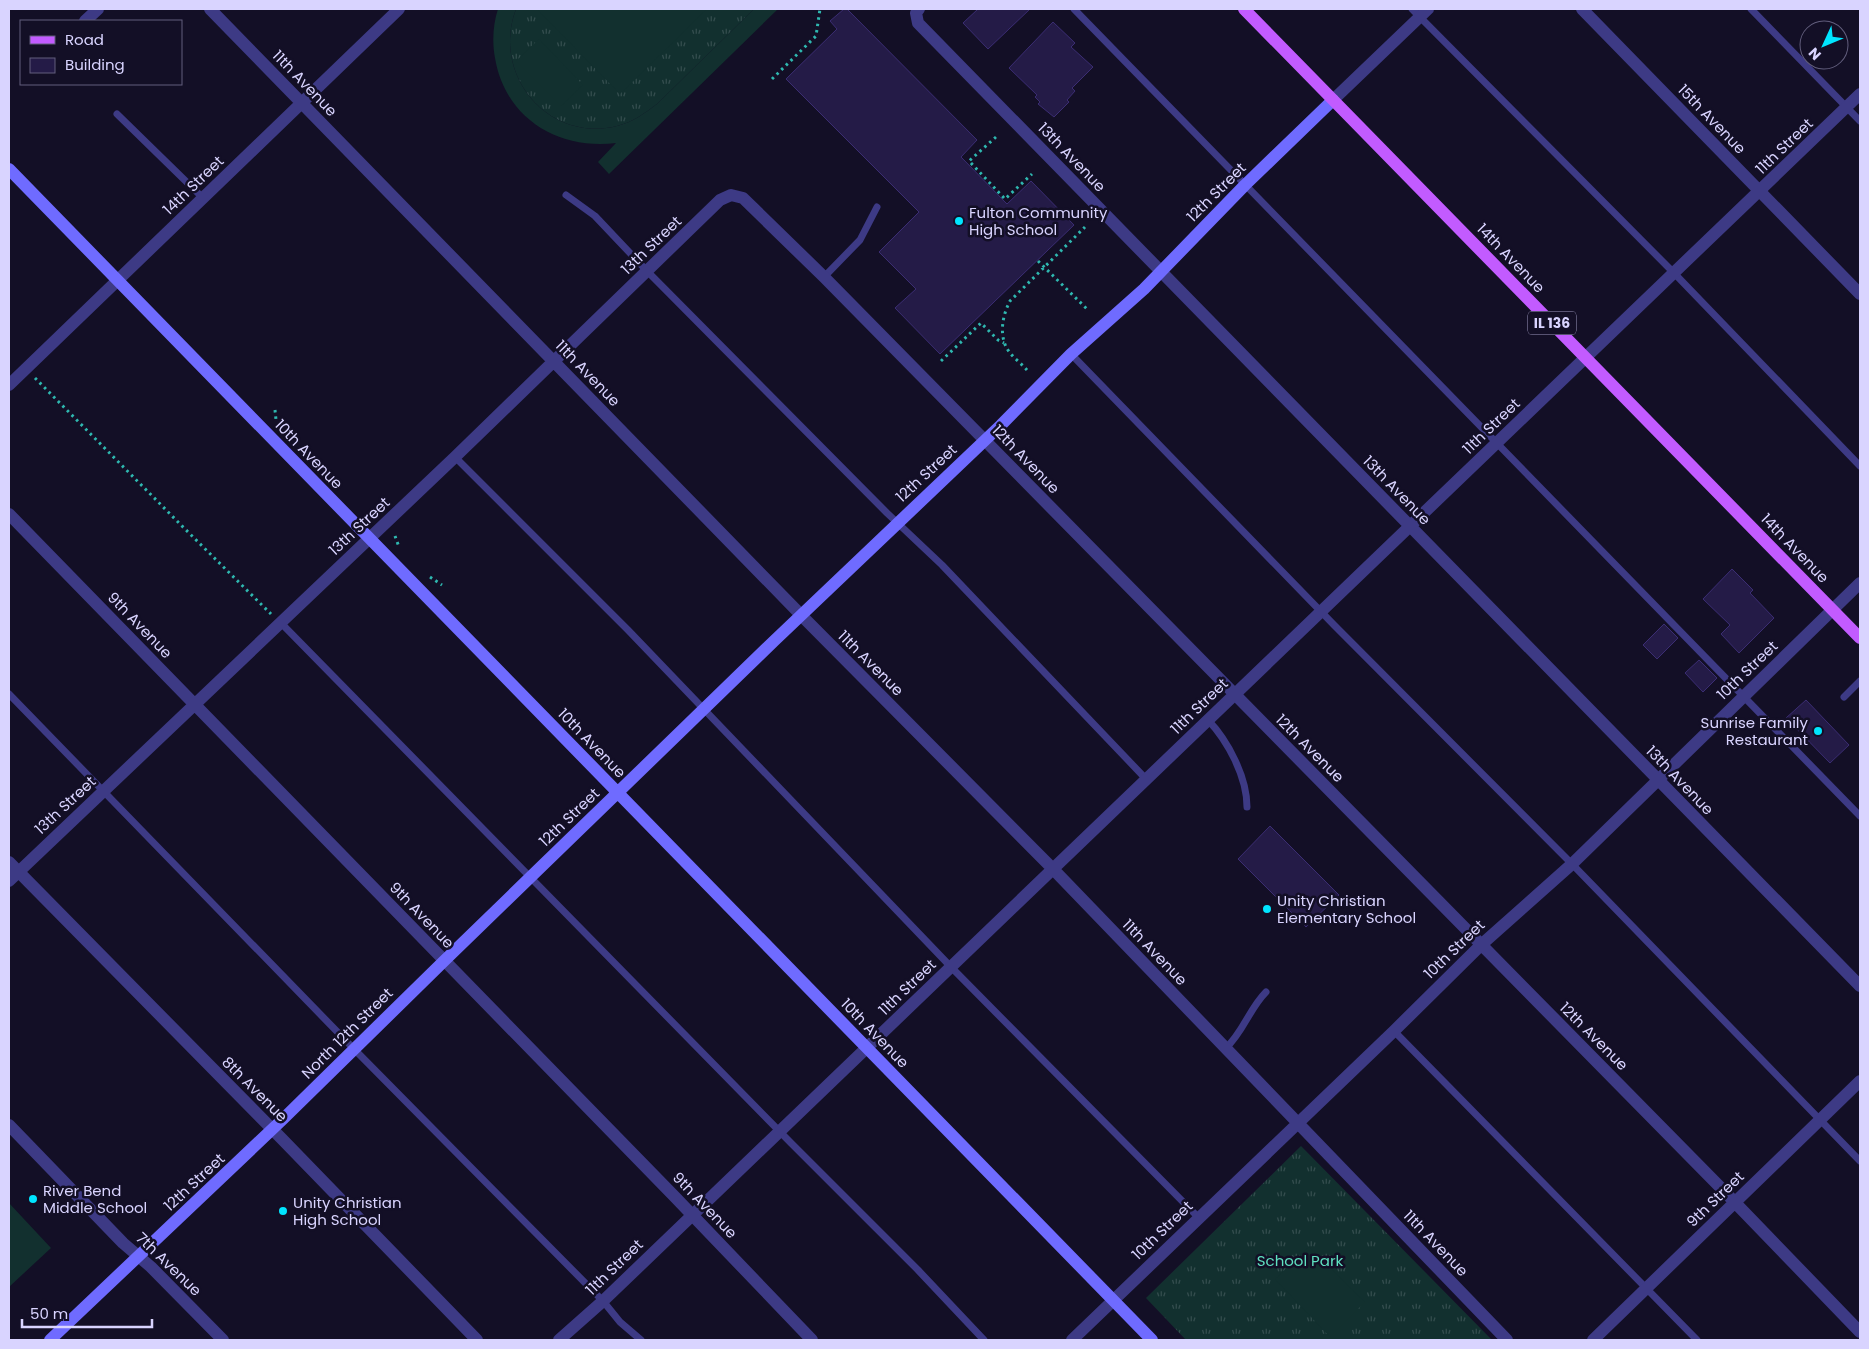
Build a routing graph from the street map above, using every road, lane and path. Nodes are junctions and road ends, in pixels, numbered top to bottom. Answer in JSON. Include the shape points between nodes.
{"nodes":[{"id":1,"x":98,"y":9,"type":"edge"},
{"id":2,"x":210,"y":9,"type":"edge"},
{"id":3,"x":399,"y":9,"type":"edge"},
{"id":4,"x":820,"y":9,"type":"edge"},
{"id":5,"x":1074,"y":9,"type":"edge"},
{"id":6,"x":1244,"y":9,"type":"edge"},
{"id":7,"x":1582,"y":9,"type":"edge"},
{"id":8,"x":1751,"y":9,"type":"edge"},
{"id":9,"x":917,"y":11,"type":"edge"},
{"id":10,"x":1420,"y":11,"type":"edge"},
{"id":11,"x":86,"y":20,"type":"edge"},
{"id":12,"x":772,"y":79,"type":"dead end"},
{"id":13,"x":1860,"y":94,"type":"edge"},
{"id":14,"x":1334,"y":100,"type":"junction"},
{"id":15,"x":302,"y":103,"type":"junction"},
{"id":16,"x":1847,"y":107,"type":"junction"},
{"id":17,"x":117,"y":114,"type":"dead end"},
{"id":18,"x":1860,"y":121,"type":"edge"},
{"id":19,"x":996,"y":137,"type":"dead end"},
{"id":20,"x":9,"y":169,"type":"edge"},
{"id":21,"x":1032,"y":174,"type":"dead end"},
{"id":22,"x":1245,"y":185,"type":"junction"},
{"id":23,"x":1760,"y":192,"type":"junction"},
{"id":24,"x":566,"y":195,"type":"dead end"},
{"id":25,"x":731,"y":195,"type":"joint"},
{"id":26,"x":203,"y":198,"type":"junction"},
{"id":27,"x":877,"y":207,"type":"dead end"},
{"id":28,"x":1085,"y":227,"type":"dead end"},
{"id":29,"x":1038,"y":261,"type":"dead end"},
{"id":30,"x":1045,"y":267,"type":"junction"},
{"id":31,"x":647,"y":271,"type":"junction"},
{"id":32,"x":1160,"y":271,"type":"junction"},
{"id":33,"x":1674,"y":273,"type":"junction"},
{"id":34,"x":824,"y":277,"type":"junction"},
{"id":35,"x":118,"y":280,"type":"junction"},
{"id":36,"x":1860,"y":294,"type":"edge"},
{"id":37,"x":1088,"y":310,"type":"dead end"},
{"id":38,"x":1004,"y":343,"type":"junction"},
{"id":39,"x":1071,"y":354,"type":"junction"},
{"id":40,"x":1586,"y":358,"type":"junction"},
{"id":41,"x":553,"y":361,"type":"junction"},
{"id":42,"x":941,"y":362,"type":"dead end"},
{"id":43,"x":26,"y":369,"type":"junction"},
{"id":44,"x":1027,"y":370,"type":"dead end"},
{"id":45,"x":9,"y":386,"type":"edge"},
{"id":46,"x":984,"y":440,"type":"junction"},
{"id":47,"x":1498,"y":443,"type":"junction"},
{"id":48,"x":455,"y":457,"type":"junction"},
{"id":49,"x":1860,"y":466,"type":"edge"},
{"id":50,"x":9,"y":514,"type":"edge"},
{"id":51,"x":897,"y":523,"type":"junction"},
{"id":52,"x":1410,"y":526,"type":"junction"},
{"id":53,"x":369,"y":538,"type":"junction"},
{"id":54,"x":1860,"y":583,"type":"edge"},
{"id":55,"x":1833,"y":610,"type":"junction"},
{"id":56,"x":1322,"y":611,"type":"junction"},
{"id":57,"x":801,"y":615,"type":"junction"},
{"id":58,"x":281,"y":623,"type":"junction"},
{"id":59,"x":1860,"y":638,"type":"edge"},
{"id":60,"x":1860,"y":681,"type":"edge"},
{"id":61,"x":9,"y":694,"type":"edge"},
{"id":62,"x":1235,"y":694,"type":"junction"},
{"id":63,"x":1743,"y":697,"type":"junction"},
{"id":64,"x":1844,"y":697,"type":"dead end"},
{"id":65,"x":195,"y":705,"type":"junction"},
{"id":66,"x":704,"y":709,"type":"junction"},
{"id":67,"x":1208,"y":720,"type":"junction"},
{"id":68,"x":1146,"y":779,"type":"junction"},
{"id":69,"x":1658,"y":780,"type":"junction"},
{"id":70,"x":103,"y":792,"type":"junction"},
{"id":71,"x":618,"y":792,"type":"junction"},
{"id":72,"x":1247,"y":807,"type":"dead end"},
{"id":73,"x":1860,"y":816,"type":"edge"},
{"id":74,"x":9,"y":862,"type":"edge"},
{"id":75,"x":1572,"y":864,"type":"junction"},
{"id":76,"x":1053,"y":869,"type":"junction"},
{"id":77,"x":14,"y":876,"type":"edge"},
{"id":78,"x":531,"y":877,"type":"junction"},
{"id":79,"x":1481,"y":945,"type":"junction"},
{"id":80,"x":444,"y":961,"type":"junction"},
{"id":81,"x":951,"y":967,"type":"junction"},
{"id":82,"x":1860,"y":986,"type":"edge"},
{"id":83,"x":1266,"y":992,"type":"dead end"},
{"id":84,"x":1394,"y":1031,"type":"junction"},
{"id":85,"x":867,"y":1048,"type":"junction"},
{"id":86,"x":354,"y":1049,"type":"junction"},
{"id":87,"x":1225,"y":1049,"type":"junction"},
{"id":88,"x":1860,"y":1081,"type":"edge"},
{"id":89,"x":1819,"y":1120,"type":"junction"},
{"id":90,"x":1296,"y":1123,"type":"junction"},
{"id":91,"x":9,"y":1125,"type":"edge"},
{"id":92,"x":272,"y":1130,"type":"junction"},
{"id":93,"x":779,"y":1132,"type":"junction"},
{"id":94,"x":1860,"y":1161,"type":"edge"},
{"id":95,"x":1734,"y":1202,"type":"junction"},
{"id":96,"x":692,"y":1215,"type":"junction"},
{"id":97,"x":1198,"y":1217,"type":"junction"},
{"id":98,"x":139,"y":1255,"type":"junction"},
{"id":99,"x":1647,"y":1288,"type":"junction"},
{"id":100,"x":1112,"y":1300,"type":"junction"},
{"id":101,"x":603,"y":1301,"type":"junction"},
{"id":102,"x":1860,"y":1332,"type":"edge"},
{"id":103,"x":50,"y":1340,"type":"edge"},
{"id":104,"x":223,"y":1340,"type":"edge"},
{"id":105,"x":477,"y":1340,"type":"edge"},
{"id":106,"x":559,"y":1340,"type":"edge"},
{"id":107,"x":641,"y":1340,"type":"edge"},
{"id":108,"x":812,"y":1340,"type":"edge"},
{"id":109,"x":984,"y":1340,"type":"edge"},
{"id":110,"x":1072,"y":1340,"type":"edge"},
{"id":111,"x":1152,"y":1340,"type":"edge"},
{"id":112,"x":1507,"y":1340,"type":"edge"},
{"id":113,"x":1593,"y":1340,"type":"edge"},
{"id":114,"x":1698,"y":1340,"type":"edge"}],
"edges":[{"from":1,"to":11,"type":"street"},
{"from":2,"to":15,"type":"street","name":"11th Avenue"},
{"from":3,"to":15,"type":"street","name":"14th Street"},
{"from":4,"to":12,"type":"path","via":[[816,36]]},
{"from":5,"to":22,"type":"lane"},
{"from":6,"to":14,"type":"main road","name":"14th Avenue","number":"IL 136"},
{"from":7,"to":23,"type":"street","name":"15th Avenue"},
{"from":8,"to":16,"type":"lane"},
{"from":9,"to":32,"type":"street","name":"13th Avenue","via":[[918,22]]},
{"from":10,"to":14,"type":"street","name":"12th Street"},
{"from":10,"to":33,"type":"lane"},
{"from":13,"to":16,"type":"street","name":"11th Street"},
{"from":14,"to":22,"type":"street","name":"12th Street"},
{"from":14,"to":40,"type":"main road","name":"14th Avenue","number":"IL 136"},
{"from":15,"to":26,"type":"street","name":"14th Street"},
{"from":15,"to":41,"type":"street","name":"11th Avenue"},
{"from":16,"to":18,"type":"lane"},
{"from":16,"to":23,"type":"street","name":"11th Street"},
{"from":17,"to":26,"type":"lane"},
{"from":19,"to":21,"type":"path","via":[[969,161],[1005,199]]},
{"from":20,"to":35,"type":"street","name":"10th Avenue"},
{"from":22,"to":32,"type":"street","name":"12th Street"},
{"from":22,"to":47,"type":"lane"},
{"from":23,"to":33,"type":"street","name":"11th Street"},
{"from":23,"to":36,"type":"street","name":"15th Avenue"},
{"from":24,"to":31,"type":"lane","via":[[595,216]]},
{"from":25,"to":31,"type":"street","name":"13th Street","via":[[720,200]]},
{"from":25,"to":34,"type":"street","name":"12th Avenue","via":[[743,198]]},
{"from":26,"to":35,"type":"street","name":"14th Street"},
{"from":27,"to":34,"type":"lane","via":[[860,240]]},
{"from":28,"to":30,"type":"path"},
{"from":29,"to":30,"type":"path"},
{"from":30,"to":37,"type":"path"},
{"from":30,"to":38,"type":"path","via":[[1010,301],[1004,312]]},
{"from":31,"to":41,"type":"street","name":"13th Street"},
{"from":31,"to":51,"type":"lane"},
{"from":32,"to":39,"type":"street","name":"12th Street"},
{"from":32,"to":52,"type":"street","name":"13th Avenue"},
{"from":33,"to":40,"type":"street","name":"11th Street"},
{"from":33,"to":49,"type":"lane"},
{"from":34,"to":46,"type":"street","name":"12th Avenue"},
{"from":35,"to":43,"type":"street","name":"14th Street"},
{"from":35,"to":53,"type":"street","name":"10th Avenue"},
{"from":38,"to":42,"type":"path","via":[[981,324]]},
{"from":38,"to":44,"type":"path"},
{"from":39,"to":46,"type":"street","name":"12th Street"},
{"from":39,"to":56,"type":"lane"},
{"from":40,"to":47,"type":"street","name":"11th Street"},
{"from":40,"to":55,"type":"main road","name":"14th Avenue","number":"IL 136"},
{"from":41,"to":48,"type":"street","name":"13th Street"},
{"from":41,"to":57,"type":"street","name":"11th Avenue"},
{"from":43,"to":45,"type":"street","name":"14th Street"},
{"from":43,"to":58,"type":"path"},
{"from":46,"to":51,"type":"street","name":"12th Street"},
{"from":46,"to":62,"type":"street","name":"12th Avenue"},
{"from":47,"to":52,"type":"street","name":"11th Street"},
{"from":47,"to":63,"type":"lane"},
{"from":48,"to":53,"type":"street","name":"13th Street"},
{"from":48,"to":66,"type":"lane"},
{"from":50,"to":65,"type":"street","name":"9th Avenue"},
{"from":51,"to":57,"type":"street","name":"12th Street"},
{"from":51,"to":68,"type":"lane","via":[[942,565]]},
{"from":52,"to":56,"type":"street","name":"11th Street"},
{"from":52,"to":69,"type":"street","name":"13th Avenue"},
{"from":53,"to":58,"type":"street","name":"13th Street"},
{"from":53,"to":71,"type":"street","name":"10th Avenue"},
{"from":54,"to":55,"type":"street","name":"10th Street"},
{"from":55,"to":59,"type":"main road","name":"14th Avenue","number":"IL 136"},
{"from":55,"to":63,"type":"street","name":"10th Street"},
{"from":56,"to":62,"type":"street","name":"11th Street"},
{"from":56,"to":75,"type":"lane"},
{"from":57,"to":66,"type":"street","name":"12th Street"},
{"from":57,"to":76,"type":"street","name":"11th Avenue"},
{"from":58,"to":65,"type":"street","name":"13th Street"},
{"from":58,"to":78,"type":"lane"},
{"from":60,"to":64,"type":"lane"},
{"from":61,"to":70,"type":"lane"},
{"from":62,"to":67,"type":"street","name":"11th Street"},
{"from":62,"to":79,"type":"street","name":"12th Avenue"},
{"from":63,"to":69,"type":"street","name":"10th Street"},
{"from":63,"to":73,"type":"lane"},
{"from":65,"to":70,"type":"street","name":"13th Street"},
{"from":65,"to":80,"type":"street","name":"9th Avenue"},
{"from":66,"to":71,"type":"street","name":"12th Street"},
{"from":66,"to":81,"type":"lane"},
{"from":67,"to":68,"type":"street","name":"11th Street"},
{"from":67,"to":72,"type":"lane","via":[[1220,733],[1244,782]]},
{"from":68,"to":76,"type":"street","name":"11th Street"},
{"from":69,"to":75,"type":"street","name":"10th Street"},
{"from":69,"to":82,"type":"street","name":"13th Avenue"},
{"from":70,"to":77,"type":"street","name":"13th Street"},
{"from":70,"to":86,"type":"lane"},
{"from":71,"to":78,"type":"street","name":"12th Street"},
{"from":71,"to":85,"type":"street","name":"10th Avenue"},
{"from":74,"to":77,"type":"street","name":"8th Avenue"},
{"from":75,"to":79,"type":"street","name":"10th Street"},
{"from":75,"to":89,"type":"lane"},
{"from":76,"to":81,"type":"street","name":"11th Street"},
{"from":76,"to":87,"type":"street","name":"11th Avenue"},
{"from":77,"to":92,"type":"street","name":"8th Avenue"},
{"from":78,"to":80,"type":"street","name":"12th Street"},
{"from":78,"to":93,"type":"lane"},
{"from":79,"to":84,"type":"street","name":"10th Street"},
{"from":79,"to":95,"type":"street","name":"12th Avenue"},
{"from":80,"to":86,"type":"street","name":"North 12th Street"},
{"from":80,"to":96,"type":"street","name":"9th Avenue"},
{"from":81,"to":85,"type":"street","name":"11th Street"},
{"from":81,"to":97,"type":"lane"},
{"from":83,"to":87,"type":"lane","via":[[1254,1005],[1237,1037]]},
{"from":84,"to":90,"type":"street","name":"10th Street"},
{"from":84,"to":99,"type":"lane"},
{"from":85,"to":93,"type":"street","name":"11th Street"},
{"from":85,"to":100,"type":"street","name":"10th Avenue"},
{"from":86,"to":92,"type":"street","name":"North 12th Street"},
{"from":86,"to":101,"type":"lane"},
{"from":87,"to":90,"type":"street","name":"11th Avenue"},
{"from":88,"to":89,"type":"street","name":"9th Street"},
{"from":89,"to":94,"type":"lane"},
{"from":89,"to":95,"type":"street","name":"9th Street"},
{"from":90,"to":97,"type":"street","name":"10th Street"},
{"from":90,"to":112,"type":"street","name":"11th Avenue"},
{"from":91,"to":98,"type":"street","name":"7th Avenue","via":[[123,1243]]},
{"from":92,"to":98,"type":"street","name":"12th Street"},
{"from":92,"to":105,"type":"street","name":"8th Avenue"},
{"from":93,"to":96,"type":"street","name":"11th Street"},
{"from":93,"to":109,"type":"lane"},
{"from":95,"to":99,"type":"street","name":"9th Street"},
{"from":95,"to":102,"type":"street","name":"12th Avenue"},
{"from":96,"to":101,"type":"street","name":"11th Street"},
{"from":96,"to":108,"type":"street","name":"9th Avenue"},
{"from":97,"to":100,"type":"street","name":"10th Street"},
{"from":98,"to":103,"type":"street","name":"12th Street"},
{"from":98,"to":104,"type":"street","name":"7th Avenue"},
{"from":99,"to":113,"type":"street","name":"9th Street"},
{"from":99,"to":114,"type":"lane"},
{"from":100,"to":110,"type":"street","name":"10th Street"},
{"from":100,"to":111,"type":"street","name":"10th Avenue"},
{"from":101,"to":106,"type":"street","name":"11th Street"},
{"from":101,"to":107,"type":"lane"}]}
